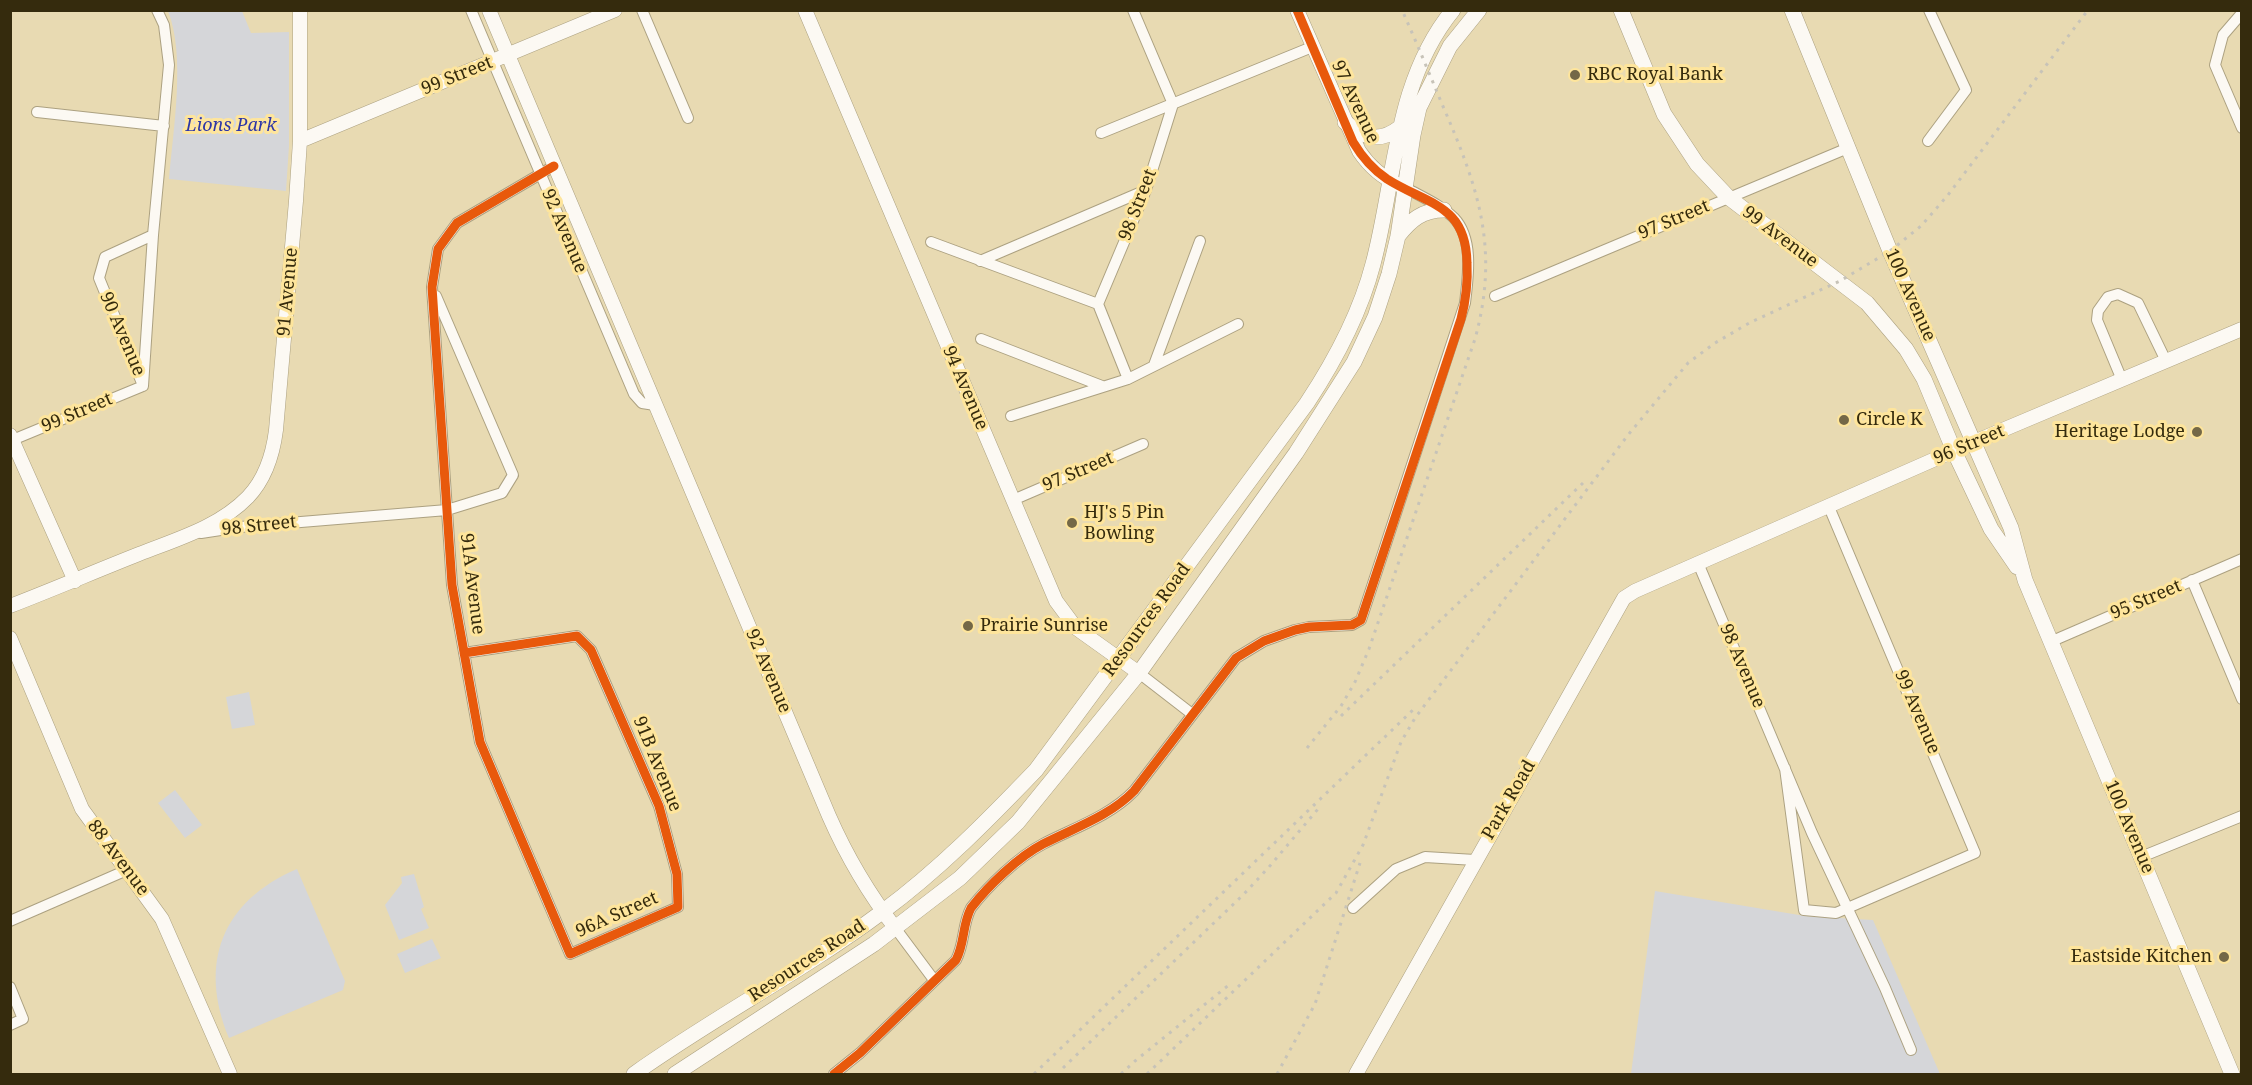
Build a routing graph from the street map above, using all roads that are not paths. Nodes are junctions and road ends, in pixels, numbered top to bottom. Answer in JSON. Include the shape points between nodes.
{"nodes":[{"id":1,"x":157,"y":10,"type":"edge"},
{"id":2,"x":300,"y":10,"type":"edge"},
{"id":3,"x":471,"y":10,"type":"edge"},
{"id":4,"x":489,"y":10,"type":"edge"},
{"id":5,"x":615,"y":10,"type":"edge"},
{"id":6,"x":642,"y":10,"type":"edge"},
{"id":7,"x":805,"y":10,"type":"edge"},
{"id":8,"x":1133,"y":10,"type":"edge"},
{"id":9,"x":1297,"y":10,"type":"edge"},
{"id":10,"x":1453,"y":10,"type":"edge"},
{"id":11,"x":1479,"y":10,"type":"edge"},
{"id":12,"x":1621,"y":10,"type":"edge"},
{"id":13,"x":1929,"y":10,"type":"edge"},
{"id":14,"x":1797,"y":12,"type":"edge"},
{"id":15,"x":2241,"y":13,"type":"edge"},
{"id":16,"x":1312,"y":47,"type":"junction"},
{"id":17,"x":508,"y":55,"type":"junction"},
{"id":18,"x":492,"y":61,"type":"junction"},
{"id":19,"x":1173,"y":104,"type":"junction"},
{"id":20,"x":37,"y":112,"type":"dead end"},
{"id":21,"x":688,"y":118,"type":"dead end"},
{"id":22,"x":1345,"y":122,"type":"junction"},
{"id":23,"x":164,"y":126,"type":"junction"},
{"id":24,"x":1399,"y":128,"type":"junction"},
{"id":25,"x":2241,"y":128,"type":"edge"},
{"id":26,"x":1101,"y":133,"type":"dead end"},
{"id":27,"x":300,"y":141,"type":"junction"},
{"id":28,"x":1928,"y":141,"type":"dead end"},
{"id":29,"x":1848,"y":148,"type":"junction"},
{"id":30,"x":554,"y":166,"type":"junction"},
{"id":31,"x":540,"y":174,"type":"junction"},
{"id":32,"x":1389,"y":180,"type":"junction"},
{"id":33,"x":1406,"y":188,"type":"junction"},
{"id":34,"x":1146,"y":190,"type":"junction"},
{"id":35,"x":1728,"y":197,"type":"junction"},
{"id":36,"x":1444,"y":210,"type":"junction"},
{"id":37,"x":153,"y":235,"type":"junction"},
{"id":38,"x":1398,"y":236,"type":"junction"},
{"id":39,"x":1200,"y":241,"type":"dead end"},
{"id":40,"x":931,"y":242,"type":"dead end"},
{"id":41,"x":980,"y":261,"type":"junction"},
{"id":42,"x":432,"y":287,"type":"junction"},
{"id":43,"x":1495,"y":296,"type":"dead end"},
{"id":44,"x":1098,"y":304,"type":"junction"},
{"id":45,"x":1238,"y":324,"type":"dead end"},
{"id":46,"x":2241,"y":329,"type":"edge"},
{"id":47,"x":981,"y":339,"type":"dead end"},
{"id":48,"x":2166,"y":361,"type":"junction"},
{"id":49,"x":1154,"y":365,"type":"junction"},
{"id":50,"x":1128,"y":379,"type":"junction"},
{"id":51,"x":2122,"y":380,"type":"junction"},
{"id":52,"x":143,"y":386,"type":"junction"},
{"id":53,"x":1102,"y":386,"type":"junction"},
{"id":54,"x":655,"y":405,"type":"junction"},
{"id":55,"x":1011,"y":416,"type":"dead end"},
{"id":56,"x":11,"y":439,"type":"edge"},
{"id":57,"x":1974,"y":442,"type":"junction"},
{"id":58,"x":1143,"y":444,"type":"dead end"},
{"id":59,"x":1954,"y":452,"type":"junction"},
{"id":60,"x":1013,"y":500,"type":"junction"},
{"id":61,"x":1828,"y":507,"type":"junction"},
{"id":62,"x":447,"y":510,"type":"junction"},
{"id":63,"x":190,"y":535,"type":"junction"},
{"id":64,"x":2241,"y":559,"type":"edge"},
{"id":65,"x":1698,"y":563,"type":"junction"},
{"id":66,"x":2025,"y":580,"type":"junction"},
{"id":67,"x":2192,"y":580,"type":"junction"},
{"id":68,"x":75,"y":581,"type":"junction"},
{"id":69,"x":10,"y":606,"type":"edge"},
{"id":70,"x":10,"y":638,"type":"edge"},
{"id":71,"x":2050,"y":642,"type":"junction"},
{"id":72,"x":464,"y":653,"type":"junction"},
{"id":73,"x":1117,"y":658,"type":"junction"},
{"id":74,"x":1139,"y":673,"type":"junction"},
{"id":75,"x":2241,"y":699,"type":"edge"},
{"id":76,"x":1192,"y":714,"type":"junction"},
{"id":77,"x":1785,"y":768,"type":"junction"},
{"id":78,"x":2241,"y":816,"type":"edge"},
{"id":79,"x":2141,"y":857,"type":"junction"},
{"id":80,"x":1475,"y":860,"type":"junction"},
{"id":81,"x":127,"y":870,"type":"junction"},
{"id":82,"x":678,"y":907,"type":"joint"},
{"id":83,"x":1353,"y":908,"type":"dead end"},
{"id":84,"x":1846,"y":908,"type":"junction"},
{"id":85,"x":883,"y":912,"type":"junction"},
{"id":86,"x":10,"y":921,"type":"edge"},
{"id":87,"x":896,"y":929,"type":"junction"},
{"id":88,"x":570,"y":954,"type":"joint"},
{"id":89,"x":934,"y":980,"type":"junction"},
{"id":90,"x":10,"y":987,"type":"edge"},
{"id":91,"x":10,"y":1025,"type":"edge"},
{"id":92,"x":1911,"y":1050,"type":"dead end"},
{"id":93,"x":230,"y":1074,"type":"edge"},
{"id":94,"x":634,"y":1074,"type":"edge"},
{"id":95,"x":675,"y":1074,"type":"edge"},
{"id":96,"x":834,"y":1074,"type":"edge"},
{"id":97,"x":1356,"y":1074,"type":"edge"},
{"id":98,"x":2232,"y":1074,"type":"edge"}],
"edges":[{"from":1,"to":23,"type":"street","name":"90 Avenue","via":[[164,26],[169,65]]},
{"from":2,"to":27,"type":"street","name":"91 Avenue"},
{"from":3,"to":18,"type":"street","name":"92 Avenue"},
{"from":4,"to":17,"type":"street","name":"92 Avenue"},
{"from":5,"to":17,"type":"street","name":"99 Street"},
{"from":6,"to":21,"type":"street"},
{"from":7,"to":60,"type":"street","name":"94 Avenue"},
{"from":8,"to":19,"type":"street"},
{"from":9,"to":16,"type":"street","name":"97 Avenue"},
{"from":10,"to":24,"type":"main road","name":"Resources Road","via":[[1423,58]]},
{"from":11,"to":33,"type":"main road","name":"Resources Road","via":[[1450,46],[1419,108]]},
{"from":12,"to":35,"type":"main road","name":"99 Avenue","via":[[1664,114],[1697,164]]},
{"from":13,"to":28,"type":"street","via":[[1966,90]]},
{"from":14,"to":29,"type":"main road","name":"100 Avenue"},
{"from":15,"to":25,"type":"street","via":[[2223,35],[2215,64]]},
{"from":16,"to":19,"type":"street"},
{"from":16,"to":22,"type":"street","name":"97 Avenue"},
{"from":17,"to":18,"type":"street","name":"99 Street"},
{"from":17,"to":30,"type":"street","name":"92 Avenue"},
{"from":18,"to":27,"type":"street","name":"99 Street"},
{"from":18,"to":31,"type":"street","name":"92 Avenue"},
{"from":19,"to":26,"type":"street"},
{"from":19,"to":34,"type":"street","name":"98 Street"},
{"from":20,"to":23,"type":"street"},
{"from":22,"to":24,"type":"main road","via":[[1359,134],[1376,139]]},
{"from":22,"to":32,"type":"street","name":"97 Avenue","via":[[1364,159]]},
{"from":23,"to":37,"type":"street","name":"90 Avenue"},
{"from":24,"to":32,"type":"main road","name":"Resources Road"},
{"from":27,"to":63,"type":"street","name":"91 Avenue","via":[[274,450],[249,496],[219,520]]},
{"from":29,"to":35,"type":"street","name":"97 Street"},
{"from":29,"to":57,"type":"main road","name":"100 Avenue"},
{"from":30,"to":31,"type":"street","name":"91A Avenue"},
{"from":30,"to":54,"type":"street","name":"92 Avenue"},
{"from":31,"to":42,"type":"street","name":"91A Avenue","via":[[458,223],[438,249]]},
{"from":31,"to":54,"type":"street","name":"92 Avenue","via":[[634,394],[642,403]]},
{"from":32,"to":33,"type":"street","name":"97 Avenue"},
{"from":32,"to":73,"type":"main road","name":"Resources Road","via":[[1365,290],[1335,359],[1307,403]]},
{"from":33,"to":36,"type":"street"},
{"from":33,"to":38,"type":"main road","name":"Resources Road"},
{"from":34,"to":41,"type":"street"},
{"from":34,"to":44,"type":"street","name":"98 Street"},
{"from":35,"to":43,"type":"street","name":"97 Street"},
{"from":35,"to":59,"type":"main road","name":"99 Avenue","via":[[1840,281],[1886,324],[1924,379]]},
{"from":36,"to":38,"type":"main road","via":[[1422,213]]},
{"from":36,"to":76,"type":"street","via":[[1457,222],[1466,245],[1465,303],[1361,620],[1352,625],[1294,630],[1249,649],[1229,665]]},
{"from":37,"to":52,"type":"street","name":"90 Avenue"},
{"from":37,"to":52,"type":"street","name":"90 Avenue","via":[[105,257],[99,278]]},
{"from":38,"to":74,"type":"main road","name":"Resources Road","via":[[1375,317],[1344,381]]},
{"from":39,"to":49,"type":"street"},
{"from":40,"to":41,"type":"street"},
{"from":41,"to":44,"type":"street"},
{"from":42,"to":62,"type":"street","name":"91A Avenue"},
{"from":42,"to":62,"type":"street","name":"98 Street","via":[[513,475],[502,493]]},
{"from":44,"to":50,"type":"street"},
{"from":45,"to":49,"type":"street"},
{"from":46,"to":48,"type":"street","name":"96 Street"},
{"from":47,"to":53,"type":"street"},
{"from":48,"to":51,"type":"street","name":"96 Street"},
{"from":48,"to":51,"type":"street","via":[[2138,303],[2118,294],[2108,297],[2100,305],[2097,320]]},
{"from":49,"to":50,"type":"street"},
{"from":50,"to":53,"type":"street"},
{"from":51,"to":57,"type":"street","name":"96 Street"},
{"from":52,"to":56,"type":"street","name":"99 Street"},
{"from":53,"to":55,"type":"street"},
{"from":54,"to":85,"type":"street","name":"92 Avenue","via":[[838,837]]},
{"from":56,"to":68,"type":"street"},
{"from":57,"to":59,"type":"street","name":"96 Street"},
{"from":57,"to":66,"type":"main road","name":"100 Avenue","via":[[2011,528]]},
{"from":58,"to":60,"type":"street","name":"97 Street"},
{"from":59,"to":61,"type":"street","name":"96 Street"},
{"from":59,"to":66,"type":"main road","name":"100 Avenue","via":[[1991,529]]},
{"from":60,"to":73,"type":"street","name":"94 Avenue","via":[[1064,615]]},
{"from":61,"to":65,"type":"street","name":"96 Street"},
{"from":61,"to":84,"type":"street","name":"99 Avenue","via":[[1975,853]]},
{"from":62,"to":63,"type":"street","name":"98 Street","via":[[240,527]]},
{"from":62,"to":72,"type":"street","name":"91A Avenue","via":[[452,585]]},
{"from":63,"to":68,"type":"street","name":"98 Street"},
{"from":64,"to":67,"type":"street","name":"95 Street"},
{"from":65,"to":77,"type":"street","name":"98 Avenue"},
{"from":65,"to":80,"type":"street","name":"Park Road","via":[[1624,598]]},
{"from":66,"to":71,"type":"main road","name":"100 Avenue"},
{"from":67,"to":71,"type":"street","name":"95 Street"},
{"from":67,"to":75,"type":"street"},
{"from":68,"to":69,"type":"street","name":"98 Street"},
{"from":70,"to":81,"type":"street","name":"88 Avenue","via":[[82,809]]},
{"from":71,"to":79,"type":"main road","name":"100 Avenue"},
{"from":72,"to":82,"type":"street","name":"91B Avenue","via":[[577,636],[591,650],[659,806],[677,874]]},
{"from":72,"to":88,"type":"street","name":"91A Avenue","via":[[480,742]]},
{"from":73,"to":74,"type":"street","name":"94 Avenue"},
{"from":73,"to":85,"type":"main road","name":"Resources Road","via":[[1036,770],[931,873]]},
{"from":74,"to":76,"type":"street","name":"94 Avenue"},
{"from":74,"to":87,"type":"main road","name":"Resources Road","via":[[1018,822],[960,878]]},
{"from":76,"to":89,"type":"street","via":[[1124,801],[1040,845],[975,903],[967,916],[956,960]]},
{"from":77,"to":84,"type":"street","name":"98 Avenue"},
{"from":77,"to":84,"type":"street","name":"98 Avenue","via":[[1804,910],[1836,913]]},
{"from":78,"to":79,"type":"street"},
{"from":79,"to":98,"type":"main road","name":"100 Avenue"},
{"from":80,"to":83,"type":"street","via":[[1425,857],[1396,869]]},
{"from":80,"to":97,"type":"street","name":"Park Road"},
{"from":81,"to":86,"type":"street"},
{"from":81,"to":93,"type":"street","name":"88 Avenue","via":[[162,919]]},
{"from":82,"to":88,"type":"street","name":"96A Street"},
{"from":84,"to":92,"type":"street","name":"98 Avenue"},
{"from":85,"to":87,"type":"street","name":"92 Avenue"},
{"from":85,"to":94,"type":"main road","name":"Resources Road"},
{"from":87,"to":89,"type":"street"},
{"from":87,"to":95,"type":"main road","name":"Resources Road"},
{"from":89,"to":96,"type":"street"},
{"from":90,"to":91,"type":"street","via":[[23,1019]]}]}
